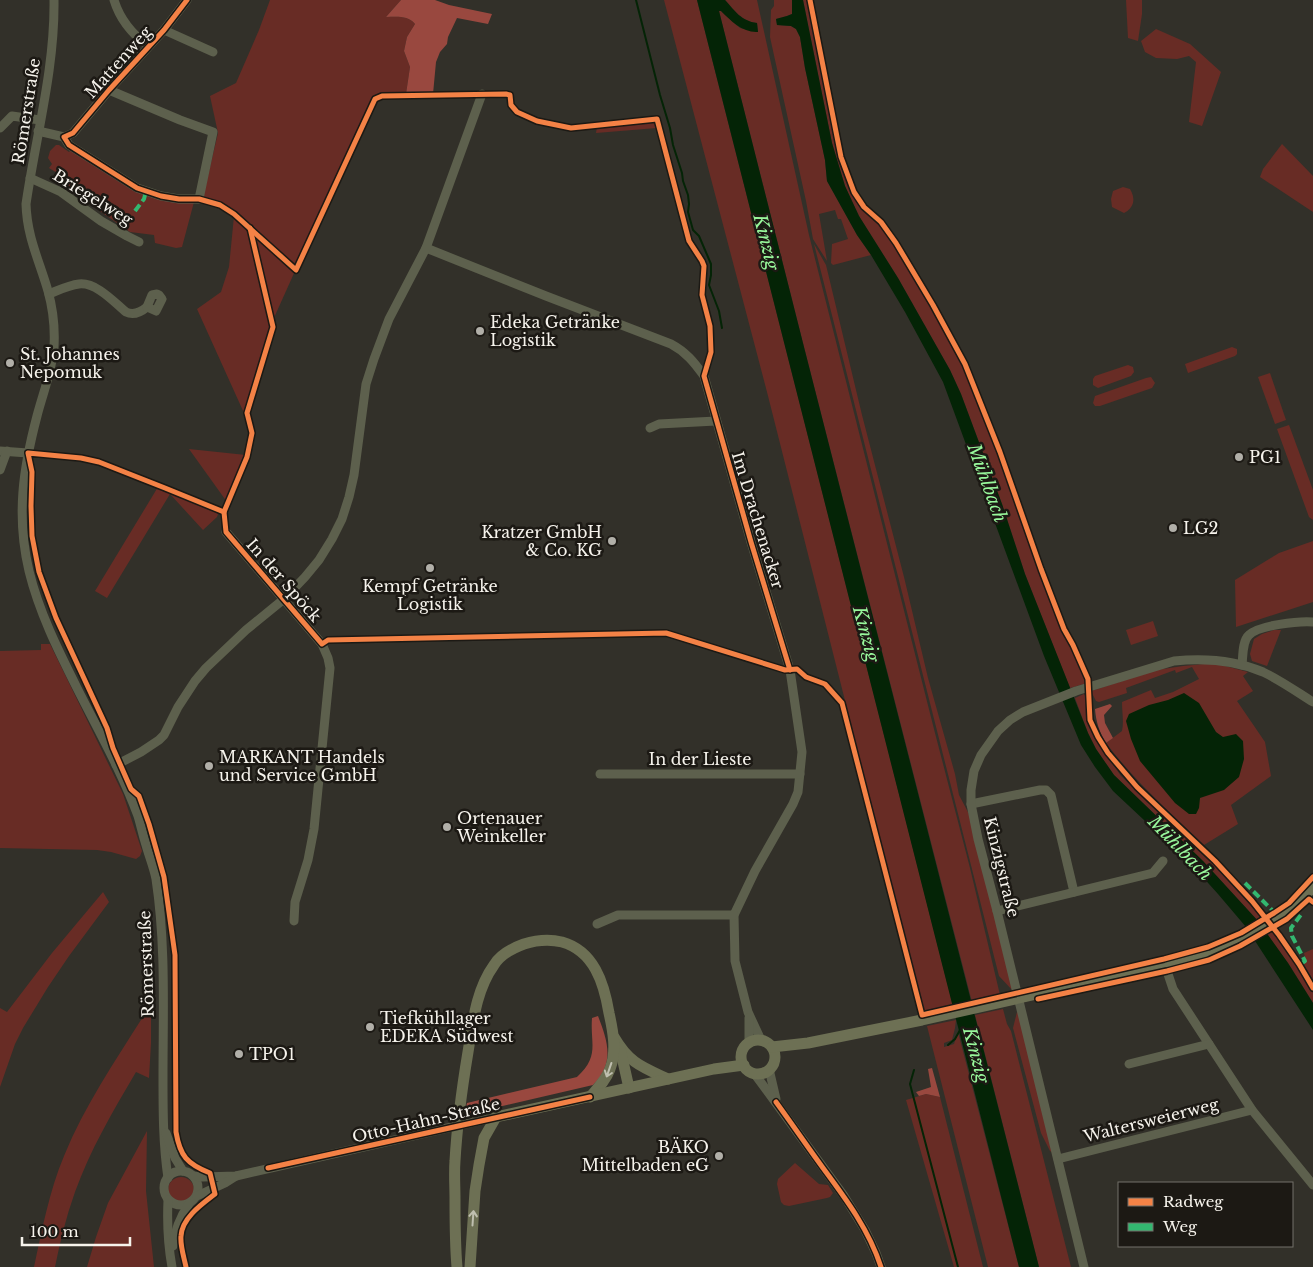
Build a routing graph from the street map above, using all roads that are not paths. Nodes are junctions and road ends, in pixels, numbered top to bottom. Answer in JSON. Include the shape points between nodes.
{"nodes":[{"id":1,"x":54,"y":0,"type":"edge"},
{"id":2,"x":114,"y":0,"type":"edge"},
{"id":3,"x":187,"y":0,"type":"edge"},
{"id":4,"x":164,"y":30,"type":"junction"},
{"id":5,"x":148,"y":46,"type":"junction"},
{"id":6,"x":213,"y":52,"type":"dead end"},
{"id":7,"x":109,"y":90,"type":"junction"},
{"id":8,"x":482,"y":94,"type":"dead end"},
{"id":9,"x":40,"y":120,"type":"junction"},
{"id":10,"x":0,"y":128,"type":"edge"},
{"id":11,"x":38,"y":131,"type":"junction"},
{"id":12,"x":64,"y":137,"type":"junction"},
{"id":13,"x":30,"y":178,"type":"junction"},
{"id":14,"x":139,"y":242,"type":"dead end"},
{"id":15,"x":426,"y":248,"type":"junction"},
{"id":16,"x":49,"y":294,"type":"junction"},
{"id":17,"x":147,"y":307,"type":"dead end"},
{"id":18,"x":716,"y":421,"type":"junction"},
{"id":19,"x":650,"y":428,"type":"dead end"},
{"id":20,"x":4,"y":451,"type":"edge"},
{"id":21,"x":28,"y":453,"type":"junction"},
{"id":22,"x":0,"y":470,"type":"edge"},
{"id":23,"x":226,"y":532,"type":"dead end"},
{"id":24,"x":284,"y":599,"type":"junction"},
{"id":25,"x":1313,"y":622,"type":"edge"},
{"id":26,"x":1242,"y":665,"type":"junction"},
{"id":27,"x":1313,"y":702,"type":"edge"},
{"id":28,"x":116,"y":765,"type":"junction"},
{"id":29,"x":600,"y":774,"type":"dead end"},
{"id":30,"x":800,"y":774,"type":"junction"},
{"id":31,"x":971,"y":804,"type":"junction"},
{"id":32,"x":1163,"y":861,"type":"dead end"},
{"id":33,"x":1313,"y":887,"type":"edge"},
{"id":34,"x":1074,"y":892,"type":"junction"},
{"id":35,"x":998,"y":911,"type":"junction"},
{"id":36,"x":734,"y":915,"type":"junction"},
{"id":37,"x":294,"y":921,"type":"dead end"},
{"id":38,"x":597,"y":924,"type":"dead end"},
{"id":39,"x":1165,"y":965,"type":"junction"},
{"id":40,"x":614,"y":1037,"type":"junction"},
{"id":41,"x":755,"y":1042,"type":"junction"},
{"id":42,"x":808,"y":1043,"type":"junction"},
{"id":43,"x":1209,"y":1044,"type":"junction"},
{"id":44,"x":772,"y":1047,"type":"junction"},
{"id":45,"x":620,"y":1048,"type":"junction"},
{"id":46,"x":775,"y":1058,"type":"junction"},
{"id":47,"x":743,"y":1060,"type":"junction"},
{"id":48,"x":1129,"y":1064,"type":"dead end"},
{"id":49,"x":770,"y":1069,"type":"junction"},
{"id":50,"x":754,"y":1073,"type":"junction"},
{"id":51,"x":668,"y":1079,"type":"junction"},
{"id":52,"x":629,"y":1088,"type":"junction"},
{"id":53,"x":590,"y":1096,"type":"junction"},
{"id":54,"x":776,"y":1102,"type":"junction"},
{"id":55,"x":1252,"y":1110,"type":"junction"},
{"id":56,"x":496,"y":1117,"type":"junction"},
{"id":57,"x":163,"y":1123,"type":"junction"},
{"id":58,"x":1058,"y":1159,"type":"junction"},
{"id":59,"x":183,"y":1171,"type":"junction"},
{"id":60,"x":194,"y":1176,"type":"junction"},
{"id":61,"x":236,"y":1176,"type":"junction"},
{"id":62,"x":168,"y":1178,"type":"junction"},
{"id":63,"x":1313,"y":1185,"type":"edge"},
{"id":64,"x":197,"y":1196,"type":"junction"},
{"id":65,"x":168,"y":1200,"type":"junction"},
{"id":66,"x":189,"y":1204,"type":"junction"},
{"id":67,"x":172,"y":1264,"type":"edge"},
{"id":68,"x":457,"y":1267,"type":"edge"},
{"id":69,"x":470,"y":1267,"type":"edge"},
{"id":70,"x":881,"y":1267,"type":"edge"},
{"id":71,"x":1084,"y":1267,"type":"edge"}],
"edges":[{"from":1,"to":9,"type":"street","name":"Römerstraße","via":[[52,40]]},
{"from":2,"to":5,"type":"street","via":[[122,20]]},
{"from":3,"to":4,"type":"street","name":"Mattenweg"},
{"from":4,"to":5,"type":"street","name":"Mattenweg"},
{"from":4,"to":6,"type":"street"},
{"from":5,"to":7,"type":"street","name":"Mattenweg"},
{"from":7,"to":12,"type":"street","name":"Mattenweg","via":[[73,133]]},
{"from":7,"to":12,"type":"street","via":[[213,132],[199,199],[170,198],[137,188],[69,145]]},
{"from":8,"to":15,"type":"street"},
{"from":9,"to":10,"type":"street","via":[[12,116]]},
{"from":9,"to":11,"type":"street","name":"Römerstraße"},
{"from":11,"to":12,"type":"street"},
{"from":11,"to":13,"type":"street","name":"Römerstraße"},
{"from":13,"to":14,"type":"street","name":"Briegelweg","via":[[62,192],[101,221]]},
{"from":13,"to":16,"type":"street","name":"Römerstraße","via":[[26,219]]},
{"from":15,"to":18,"type":"street","name":"Im Drachenacker","via":[[682,350],[704,376]]},
{"from":15,"to":24,"type":"street","via":[[389,319],[366,384],[354,475],[342,519],[319,560]]},
{"from":16,"to":17,"type":"street","via":[[87,284],[96,287],[129,314]]},
{"from":16,"to":21,"type":"street","name":"Römerstraße","via":[[54,347]]},
{"from":18,"to":19,"type":"street","via":[[659,424]]},
{"from":18,"to":30,"type":"street","name":"Im Drachenacker","via":[[790,670],[802,752]]},
{"from":20,"to":21,"type":"street"},
{"from":20,"to":22,"type":"street"},
{"from":21,"to":28,"type":"street","name":"Römerstraße","via":[[22,527],[31,576],[59,652]]},
{"from":23,"to":24,"type":"street","name":"In der Spöck"},
{"from":24,"to":28,"type":"street","via":[[246,630],[194,681],[159,740]]},
{"from":24,"to":37,"type":"street","name":"In der Spöck","via":[[322,644],[330,668],[314,829],[295,902]]},
{"from":25,"to":26,"type":"street","via":[[1268,627],[1248,636]]},
{"from":26,"to":27,"type":"street","name":"Kinzigstraße","via":[[1261,671]]},
{"from":26,"to":31,"type":"street","name":"Kinzigstraße","via":[[1214,660],[1174,661],[1076,691],[1016,716],[998,731],[981,755],[974,771]]},
{"from":28,"to":57,"type":"street","name":"Römerstraße","via":[[138,816],[156,877],[163,946]]},
{"from":29,"to":30,"type":"street","name":"In der Lieste"},
{"from":30,"to":36,"type":"street","name":"Im Drachenacker","via":[[793,804],[755,870]]},
{"from":31,"to":34,"type":"street","via":[[1046,790],[1051,795]]},
{"from":31,"to":35,"type":"street","name":"Kinzigstraße"},
{"from":32,"to":34,"type":"street","via":[[1153,873]]},
{"from":33,"to":39,"type":"main road","via":[[1276,919],[1238,942]]},
{"from":34,"to":35,"type":"street"},
{"from":35,"to":58,"type":"street","name":"Kinzigstraße"},
{"from":36,"to":38,"type":"street","via":[[618,915]]},
{"from":36,"to":41,"type":"street","name":"Im Drachenacker","via":[[735,960]]},
{"from":39,"to":42,"type":"main road"},
{"from":39,"to":43,"type":"street","via":[[1173,989]]},
{"from":40,"to":45,"type":"main road"},
{"from":40,"to":53,"type":"main road","one_way":true,"via":[[613,1056],[606,1078]]},
{"from":40,"to":68,"type":"main road","via":[[601,979],[591,962],[570,944],[542,940],[531,942],[515,948],[494,964],[478,999],[465,1070],[454,1162]]},
{"from":41,"to":44,"type":"main road","via":[[766,1042]]},
{"from":41,"to":47,"type":"main road","via":[[746,1046]]},
{"from":42,"to":44,"type":"main road"},
{"from":42,"to":46,"type":"main road"},
{"from":43,"to":48,"type":"street"},
{"from":43,"to":55,"type":"street"},
{"from":44,"to":46,"type":"main road"},
{"from":45,"to":51,"type":"main road","via":[[635,1063]]},
{"from":45,"to":52,"type":"main road"},
{"from":46,"to":49,"type":"main road"},
{"from":47,"to":50,"type":"main road","via":[[747,1069]]},
{"from":47,"to":51,"type":"main road","name":"Otto-Hahn-Straße"},
{"from":49,"to":50,"type":"main road"},
{"from":49,"to":54,"type":"street"},
{"from":50,"to":54,"type":"street"},
{"from":51,"to":52,"type":"main road","name":"Otto-Hahn-Straße"},
{"from":52,"to":53,"type":"main road","name":"Otto-Hahn-Straße"},
{"from":53,"to":56,"type":"main road","name":"Otto-Hahn-Straße"},
{"from":54,"to":70,"type":"street","via":[[848,1203],[865,1230]]},
{"from":55,"to":58,"type":"street","name":"Waltersweierweg"},
{"from":55,"to":63,"type":"street"},
{"from":56,"to":61,"type":"street","name":"Otto-Hahn-Straße"},
{"from":69,"to":56,"type":"main road","one_way":true,"via":[[479,1165],[484,1138]]},
{"from":57,"to":59,"type":"street","name":"Römerstraße"},
{"from":57,"to":62,"type":"street","name":"Römerstraße"},
{"from":58,"to":71,"type":"street","name":"Kinzigstraße"},
{"from":59,"to":60,"type":"street"},
{"from":59,"to":62,"type":"street"},
{"from":60,"to":61,"type":"street","name":"Otto-Hahn-Straße"},
{"from":60,"to":64,"type":"street","via":[[199,1186]]},
{"from":61,"to":64,"type":"street","name":"Otto-Hahn-Straße"},
{"from":62,"to":65,"type":"street","via":[[164,1189]]},
{"from":64,"to":66,"type":"street"},
{"from":65,"to":66,"type":"street","via":[[178,1206]]},
{"from":65,"to":67,"type":"street"},
{"from":66,"to":67,"type":"street","via":[[176,1227]]}]}
